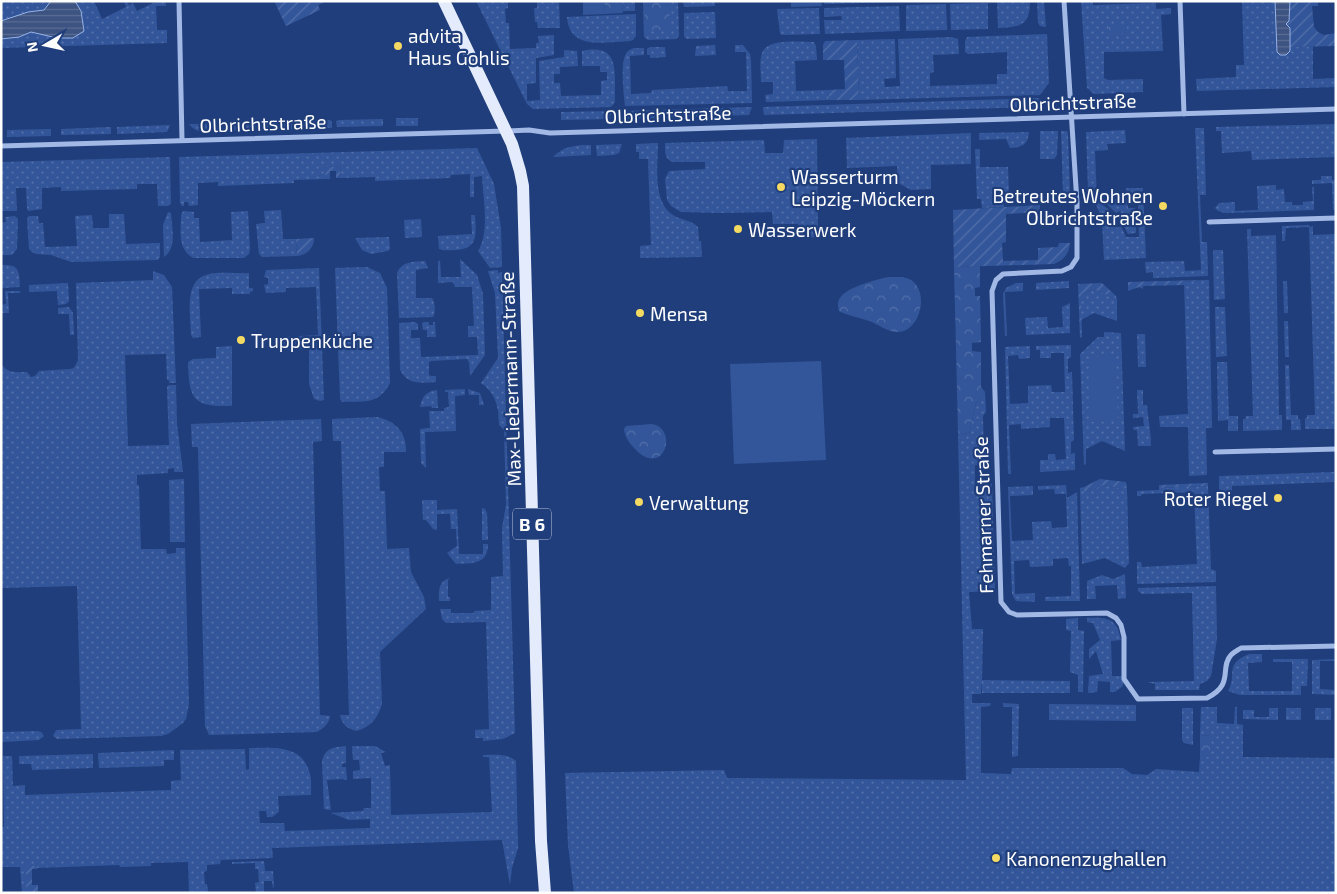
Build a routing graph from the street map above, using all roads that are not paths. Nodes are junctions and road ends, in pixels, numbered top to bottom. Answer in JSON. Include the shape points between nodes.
{"nodes":[{"id":1,"x":179,"y":1,"type":"edge"},
{"id":2,"x":444,"y":1,"type":"edge"},
{"id":3,"x":1064,"y":1,"type":"edge"},
{"id":4,"x":1180,"y":1,"type":"edge"},
{"id":5,"x":1336,"y":110,"type":"edge"},
{"id":6,"x":1184,"y":114,"type":"junction"},
{"id":7,"x":1071,"y":117,"type":"junction"},
{"id":8,"x":506,"y":131,"type":"junction"},
{"id":9,"x":182,"y":140,"type":"junction"},
{"id":10,"x":1,"y":146,"type":"edge"},
{"id":11,"x":1336,"y":218,"type":"edge"},
{"id":12,"x":1209,"y":222,"type":"dead end"},
{"id":13,"x":1336,"y":449,"type":"edge"},
{"id":14,"x":1215,"y":452,"type":"dead end"},
{"id":15,"x":1336,"y":646,"type":"edge"},
{"id":16,"x":545,"y":893,"type":"edge"}],
"edges":[{"from":1,"to":9,"type":"street"},
{"from":2,"to":8,"type":"main road","name":"Max-Liebermann-Straße","number":"B 6"},
{"from":3,"to":7,"type":"street"},
{"from":4,"to":6,"type":"street"},
{"from":5,"to":6,"type":"street","name":"Olbrichtstraße"},
{"from":6,"to":7,"type":"street","name":"Olbrichtstraße"},
{"from":7,"to":8,"type":"street","name":"Olbrichtstraße","via":[[550,133]]},
{"from":7,"to":15,"type":"street","name":"Fehmarner Straße","via":[[1077,203],[1076,261],[1062,271],[1003,274],[996,280],[992,291],[1001,602],[1009,612],[1017,615],[1107,613],[1116,618],[1124,637],[1124,679],[1138,699],[1207,698],[1215,694],[1226,678],[1231,655],[1241,648]]},
{"from":8,"to":9,"type":"street","name":"Olbrichtstraße"},
{"from":8,"to":16,"type":"main road","name":"Max-Liebermann-Straße","number":"B 6","via":[[523,186]]},
{"from":9,"to":10,"type":"street","name":"Olbrichtstraße"},
{"from":11,"to":12,"type":"street"},
{"from":13,"to":14,"type":"street"}]}
